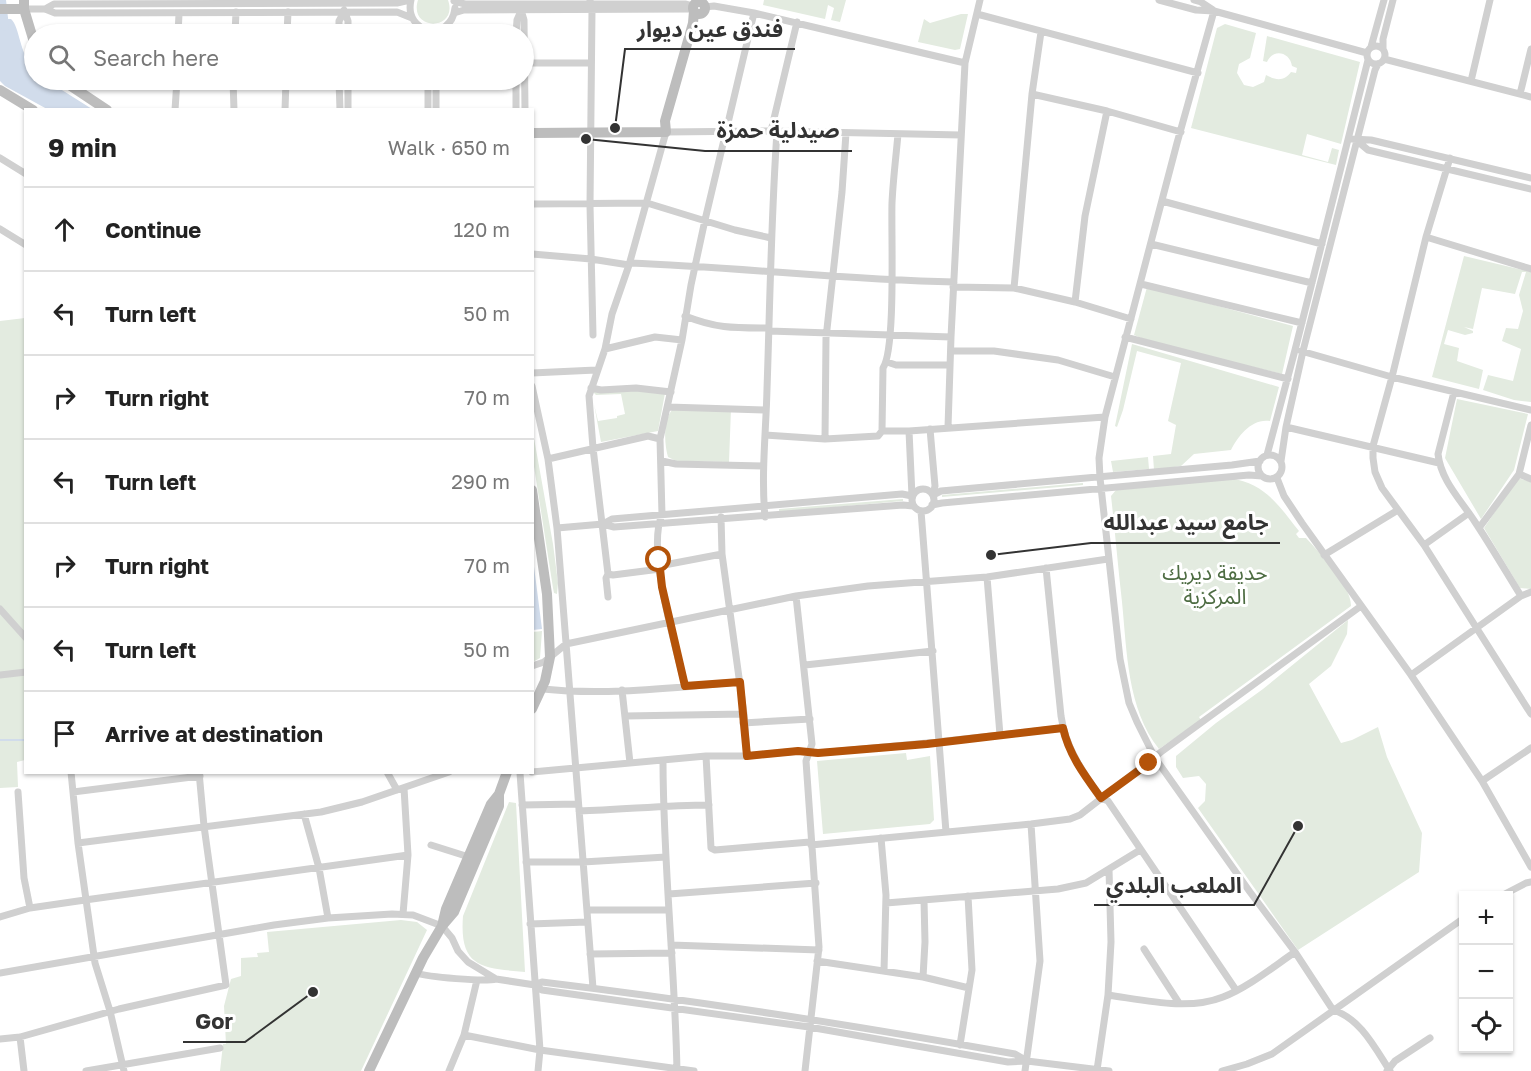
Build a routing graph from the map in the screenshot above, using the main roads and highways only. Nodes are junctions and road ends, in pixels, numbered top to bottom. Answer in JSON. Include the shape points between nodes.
{"nodes":[{"id":1,"x":21,"y":6,"type":"edge"},
{"id":2,"x":699,"y":6,"type":"edge"},
{"id":3,"x":0,"y":9,"type":"edge"},
{"id":4,"x":28,"y":24,"type":"edge"},
{"id":5,"x":0,"y":90,"type":"edge"},
{"id":6,"x":77,"y":90,"type":"edge"},
{"id":7,"x":30,"y":108,"type":"edge"},
{"id":8,"x":104,"y":108,"type":"edge"},
{"id":9,"x":534,"y":133,"type":"edge"},
{"id":10,"x":534,"y":504,"type":"edge"},
{"id":11,"x":534,"y":705,"type":"edge"},
{"id":12,"x":506,"y":774,"type":"edge"},
{"id":13,"x":499,"y":794,"type":"junction"},
{"id":14,"x":442,"y":926,"type":"junction"},
{"id":15,"x":369,"y":1071,"type":"edge"}],
"edges":[{"from":1,"to":3,"type":"main road"},
{"from":1,"to":4,"type":"main road"},
{"from":2,"to":9,"type":"main road","via":[[665,121],[666,132]]},
{"from":5,"to":7,"type":"main road"},
{"from":6,"to":8,"type":"main road"},
{"from":10,"to":11,"type":"main road","via":[[547,594],[550,657],[543,689]]},
{"from":12,"to":13,"type":"main road"},
{"from":13,"to":14,"type":"main road","via":[[491,804]]},
{"from":13,"to":14,"type":"main road","via":[[499,806],[454,912]]},
{"from":14,"to":15,"type":"main road"}]}
